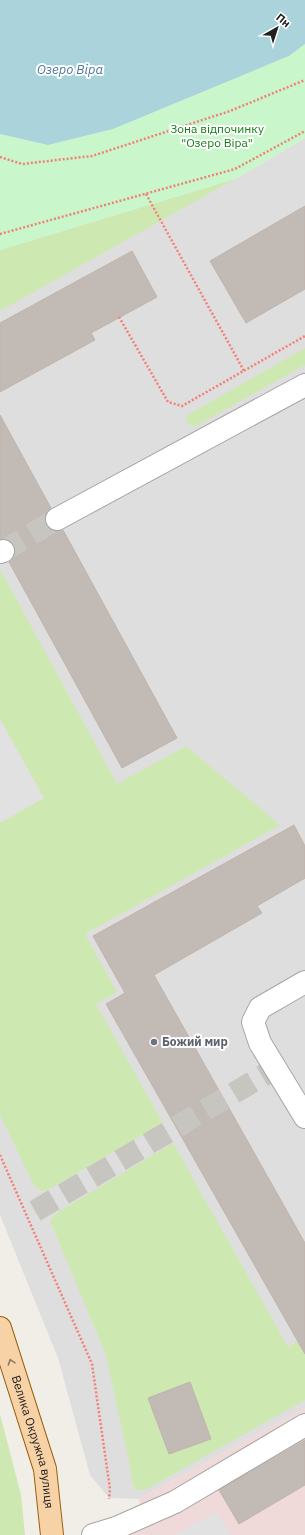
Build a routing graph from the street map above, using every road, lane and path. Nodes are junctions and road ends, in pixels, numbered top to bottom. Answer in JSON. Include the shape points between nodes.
{"nodes":[{"id":1,"x":305,"y":80,"type":"edge"},
{"id":2,"x":305,"y":131,"type":"edge"},
{"id":3,"x":0,"y":157,"type":"edge"},
{"id":4,"x":146,"y":194,"type":"junction"},
{"id":5,"x":0,"y":234,"type":"edge"},
{"id":6,"x":120,"y":318,"type":"dead end"},
{"id":7,"x":305,"y":336,"type":"edge"},
{"id":8,"x":244,"y":371,"type":"junction"},
{"id":9,"x":305,"y":384,"type":"edge"},
{"id":10,"x":57,"y":519,"type":"tunnel mouth"},
{"id":11,"x":305,"y":982,"type":"edge"},
{"id":12,"x":305,"y":1117,"type":"edge"},
{"id":13,"x":0,"y":1155,"type":"edge"},
{"id":14,"x":0,"y":1328,"type":"edge"},
{"id":15,"x":305,"y":1425,"type":"edge"},
{"id":16,"x":98,"y":1533,"type":"edge"},
{"id":17,"x":52,"y":1535,"type":"edge"}],
"edges":[{"from":1,"to":3,"type":"path","via":[[230,111],[92,156],[22,164]]},
{"from":2,"to":4,"type":"path","via":[[235,169]]},
{"from":4,"to":5,"type":"path"},
{"from":4,"to":8,"type":"path"},
{"from":6,"to":8,"type":"path","via":[[168,402],[182,406]]},
{"from":7,"to":8,"type":"path"},
{"from":9,"to":10,"type":"lane"},
{"from":11,"to":12,"type":"lane","via":[[260,1008],[253,1022],[260,1042]]},
{"from":13,"to":16,"type":"path","via":[[92,1364],[110,1489]]},
{"from":17,"to":14,"type":"main road","name":"Велика Окружна вулиця","one_way":true,"via":[[45,1469]]},
{"from":15,"to":16,"type":"lane","via":[[175,1502],[116,1528]]}]}
